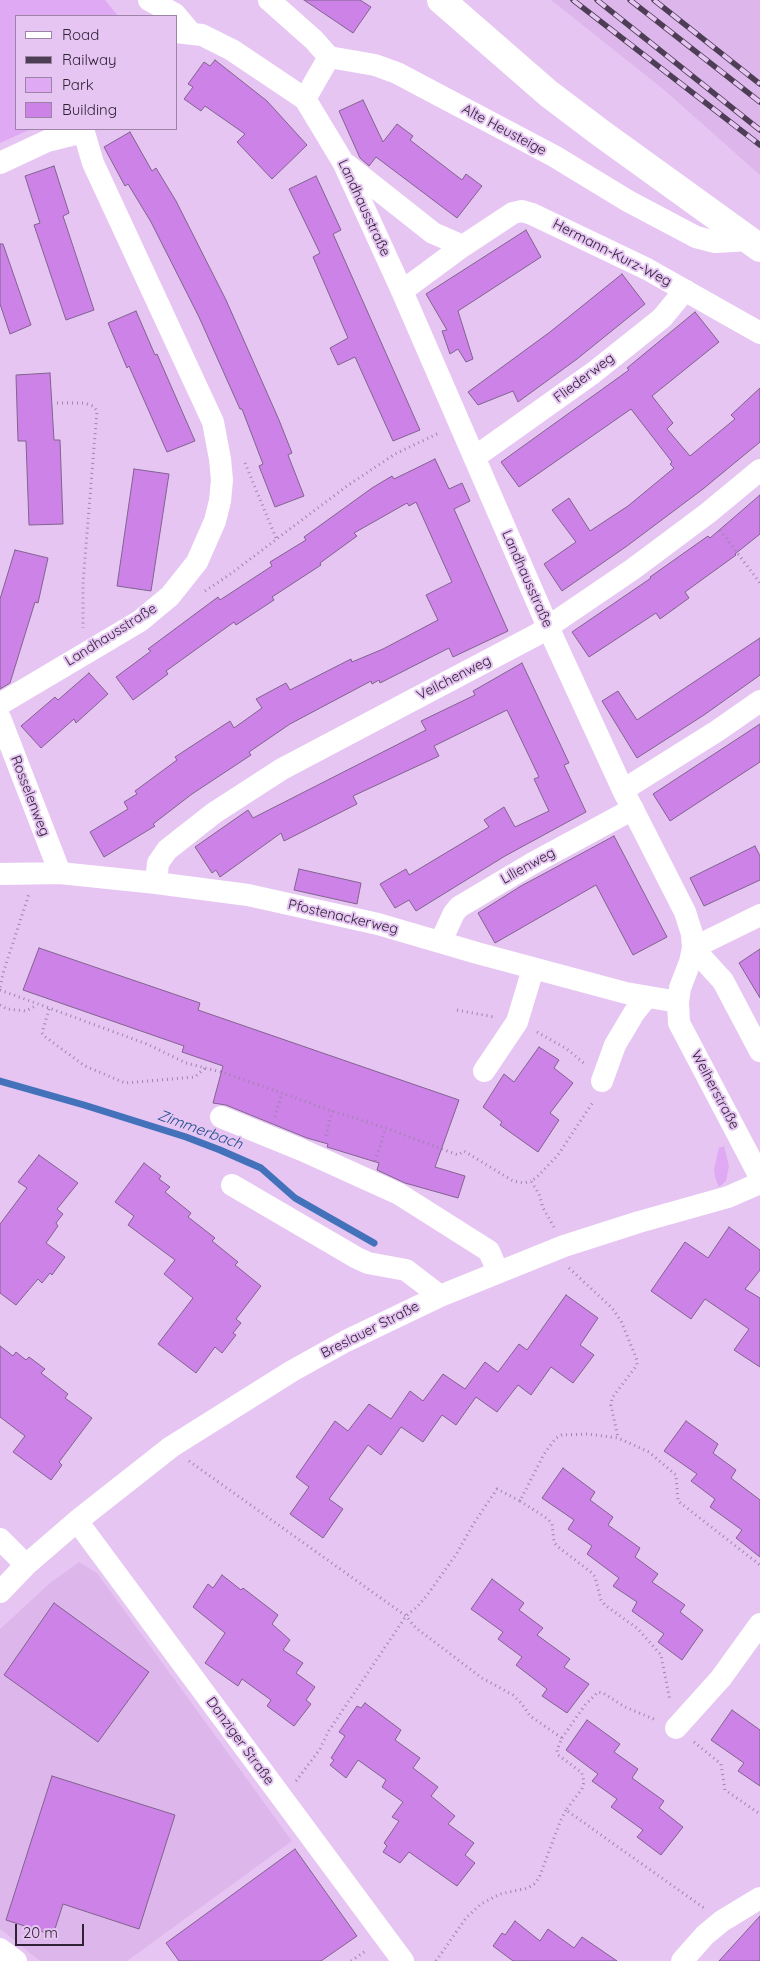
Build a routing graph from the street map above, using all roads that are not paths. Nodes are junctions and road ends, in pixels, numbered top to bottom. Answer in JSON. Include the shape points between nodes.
{"nodes":[{"id":1,"x":149,"y":0,"type":"edge"},
{"id":2,"x":268,"y":0,"type":"edge"},
{"id":3,"x":441,"y":0,"type":"edge"},
{"id":4,"x":175,"y":15,"type":"edge"},
{"id":5,"x":184,"y":32,"type":"edge"},
{"id":6,"x":329,"y":57,"type":"junction"},
{"id":7,"x":305,"y":99,"type":"junction"},
{"id":8,"x":83,"y":130,"type":"edge"},
{"id":9,"x":343,"y":162,"type":"junction"},
{"id":10,"x":0,"y":163,"type":"edge"},
{"id":11,"x":755,"y":244,"type":"edge"},
{"id":12,"x":463,"y":246,"type":"junction"},
{"id":13,"x":685,"y":290,"type":"junction"},
{"id":14,"x":402,"y":291,"type":"junction"},
{"id":15,"x":760,"y":333,"type":"edge"},
{"id":16,"x":475,"y":457,"type":"junction"},
{"id":17,"x":760,"y":470,"type":"edge"},
{"id":18,"x":548,"y":627,"type":"junction"},
{"id":19,"x":760,"y":701,"type":"edge"},
{"id":20,"x":0,"y":704,"type":"edge"},
{"id":21,"x":0,"y":718,"type":"edge"},
{"id":22,"x":628,"y":799,"type":"junction"},
{"id":23,"x":0,"y":874,"type":"edge"},
{"id":24,"x":60,"y":874,"type":"junction"},
{"id":25,"x":156,"y":883,"type":"junction"},
{"id":26,"x":760,"y":915,"type":"edge"},
{"id":27,"x":441,"y":941,"type":"junction"},
{"id":28,"x":693,"y":948,"type":"junction"},
{"id":29,"x":533,"y":969,"type":"junction"},
{"id":30,"x":646,"y":998,"type":"junction"},
{"id":31,"x":678,"y":1002,"type":"junction"},
{"id":32,"x":760,"y":1051,"type":"edge"},
{"id":33,"x":484,"y":1071,"type":"dead end"},
{"id":34,"x":602,"y":1081,"type":"road end"},
{"id":35,"x":221,"y":1117,"type":"dead end"},
{"id":36,"x":760,"y":1177,"type":"edge"},
{"id":37,"x":760,"y":1183,"type":"edge"},
{"id":38,"x":232,"y":1185,"type":"dead end"},
{"id":39,"x":498,"y":1272,"type":"junction"},
{"id":40,"x":440,"y":1296,"type":"junction"},
{"id":41,"x":77,"y":1521,"type":"junction"},
{"id":42,"x":0,"y":1539,"type":"edge"},
{"id":43,"x":26,"y":1565,"type":"junction"},
{"id":44,"x":0,"y":1592,"type":"edge"},
{"id":45,"x":760,"y":1624,"type":"edge"},
{"id":46,"x":676,"y":1728,"type":"road end"},
{"id":47,"x":760,"y":1898,"type":"edge"},
{"id":48,"x":0,"y":1949,"type":"edge"},
{"id":49,"x":16,"y":1961,"type":"edge"},
{"id":50,"x":403,"y":1961,"type":"edge"},
{"id":51,"x":682,"y":1961,"type":"edge"}],
"edges":[{"from":1,"to":4,"type":"street"},
{"from":2,"to":6,"type":"street"},
{"from":3,"to":11,"type":"main road","via":[[549,94]]},
{"from":5,"to":7,"type":"street","name":"Landhausstraße","via":[[207,37],[232,50]]},
{"from":6,"to":7,"type":"street"},
{"from":6,"to":11,"type":"street","name":"Alte Heusteige","via":[[374,65],[397,73],[554,156],[696,237],[714,242]]},
{"from":7,"to":9,"type":"street","name":"Landhausstraße"},
{"from":8,"to":10,"type":"street","via":[[47,141]]},
{"from":8,"to":20,"type":"street","name":"Landhausstraße","via":[[93,162],[213,422],[222,480],[220,501],[197,562],[154,610]]},
{"from":9,"to":12,"type":"street","via":[[433,233]]},
{"from":9,"to":14,"type":"street","name":"Landhausstraße"},
{"from":12,"to":13,"type":"street","name":"Hermann-Kurz-Weg","via":[[513,213],[522,211],[554,223]]},
{"from":12,"to":14,"type":"street","name":"Hermann-Kurz-Weg"},
{"from":13,"to":15,"type":"street","name":"Hermann-Kurz-Weg"},
{"from":13,"to":16,"type":"street","name":"Fliederweg","via":[[662,318],[593,373]]},
{"from":14,"to":16,"type":"street","name":"Landhausstraße"},
{"from":16,"to":18,"type":"street","name":"Landhausstraße"},
{"from":17,"to":18,"type":"street","name":"Veilchenweg","via":[[633,569]]},
{"from":18,"to":22,"type":"street","name":"Landhausstraße"},
{"from":18,"to":25,"type":"street","name":"Veilchenweg","via":[[251,787],[167,850],[158,863]]},
{"from":19,"to":22,"type":"street","name":"Lilienweg"},
{"from":21,"to":24,"type":"street","name":"Rosselenweg"},
{"from":22,"to":27,"type":"street","name":"Lilienweg","via":[[533,863],[459,906]]},
{"from":22,"to":28,"type":"street","name":"Landhausstraße","via":[[685,912]]},
{"from":23,"to":24,"type":"street","name":"Pfostenackerweg"},
{"from":24,"to":25,"type":"street","name":"Pfostenackerweg"},
{"from":25,"to":27,"type":"street","name":"Pfostenackerweg","via":[[248,895]]},
{"from":26,"to":28,"type":"street"},
{"from":27,"to":29,"type":"street","name":"Pfostenackerweg"},
{"from":28,"to":31,"type":"street"},
{"from":28,"to":32,"type":"street","via":[[723,981]]},
{"from":29,"to":30,"type":"street","name":"Pfostenackerweg"},
{"from":29,"to":33,"type":"street","via":[[517,1022]]},
{"from":30,"to":31,"type":"street","name":"Pfostenackerweg"},
{"from":30,"to":34,"type":"street","via":[[615,1045]]},
{"from":31,"to":36,"type":"street","name":"Weiherstraße","via":[[679,1023]]},
{"from":35,"to":39,"type":"street","via":[[399,1194],[488,1251]]},
{"from":37,"to":39,"type":"street","name":"Breslauer Straße","via":[[728,1197],[564,1246]]},
{"from":38,"to":40,"type":"street","via":[[357,1258],[406,1270]]},
{"from":39,"to":40,"type":"street","name":"Breslauer Straße"},
{"from":40,"to":41,"type":"street","name":"Breslauer Straße","via":[[292,1371],[171,1447]]},
{"from":41,"to":43,"type":"street","name":"Breslauer Straße"},
{"from":41,"to":50,"type":"street","name":"Danziger Straße"},
{"from":42,"to":43,"type":"street"},
{"from":43,"to":44,"type":"street","name":"Breslauer Straße"},
{"from":45,"to":46,"type":"street","via":[[721,1678]]},
{"from":47,"to":51,"type":"street","via":[[722,1921]]},
{"from":48,"to":49,"type":"street"}]}
